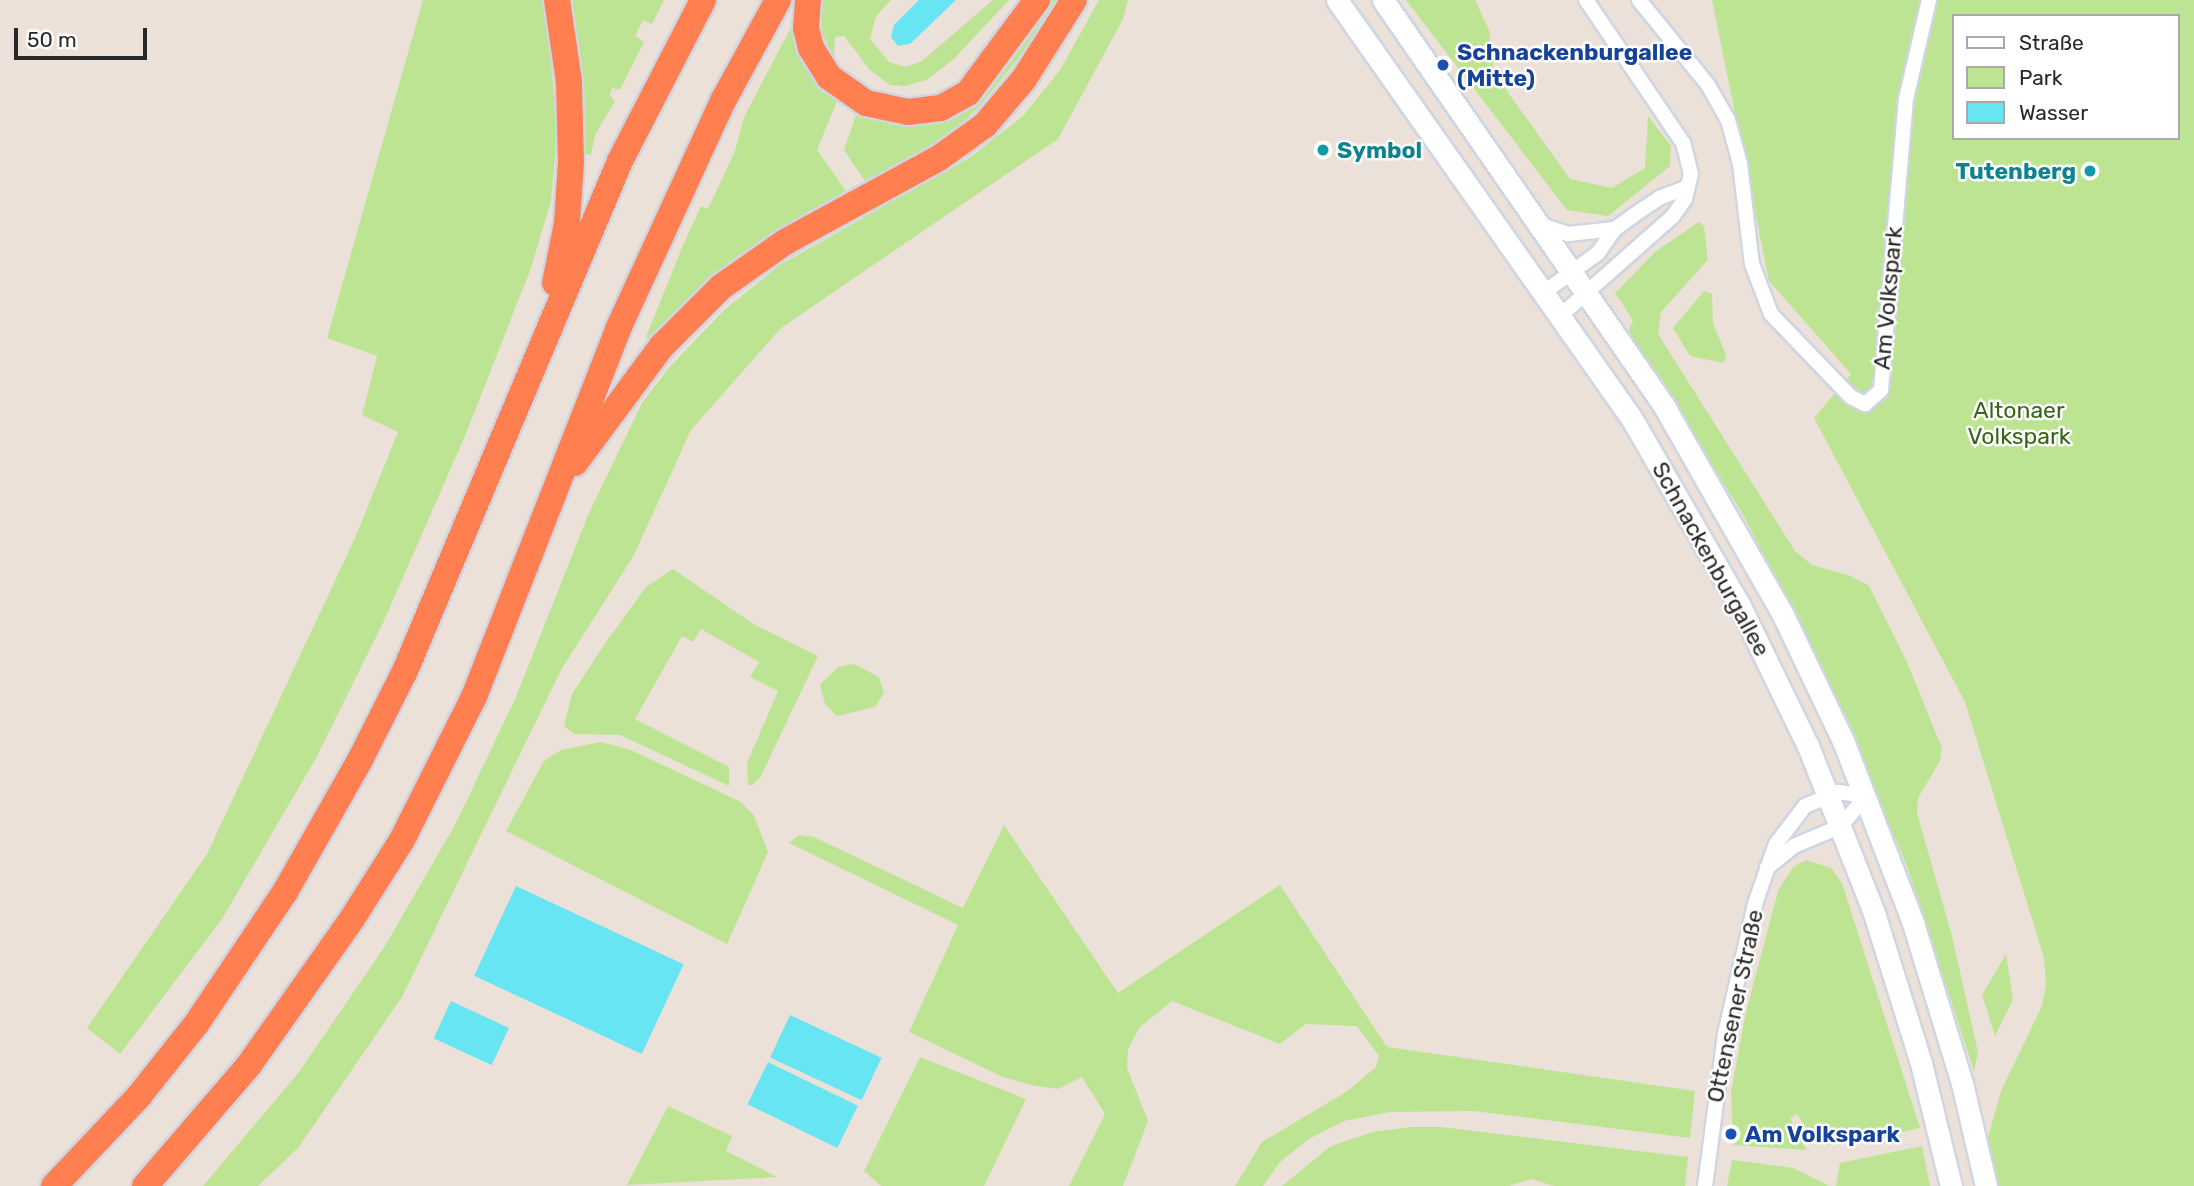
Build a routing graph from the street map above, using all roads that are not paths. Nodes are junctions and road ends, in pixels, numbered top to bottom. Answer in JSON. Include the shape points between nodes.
{"nodes":[{"id":1,"x":557,"y":0,"type":"edge"},
{"id":2,"x":703,"y":0,"type":"edge"},
{"id":3,"x":778,"y":0,"type":"edge"},
{"id":4,"x":808,"y":0,"type":"edge"},
{"id":5,"x":1037,"y":0,"type":"edge"},
{"id":6,"x":1074,"y":0,"type":"edge"},
{"id":7,"x":1337,"y":0,"type":"edge"},
{"id":8,"x":1383,"y":0,"type":"edge"},
{"id":9,"x":1586,"y":0,"type":"edge"},
{"id":10,"x":1639,"y":0,"type":"edge"},
{"id":11,"x":1929,"y":0,"type":"edge"},
{"id":12,"x":1688,"y":187,"type":"junction"},
{"id":13,"x":1539,"y":224,"type":"junction"},
{"id":14,"x":1615,"y":229,"type":"junction"},
{"id":15,"x":1572,"y":272,"type":"junction"},
{"id":16,"x":1543,"y":293,"type":"junction"},
{"id":17,"x":1587,"y":293,"type":"junction"},
{"id":18,"x":1560,"y":316,"type":"junction"},
{"id":19,"x":545,"y":333,"type":"junction"},
{"id":20,"x":549,"y":498,"type":"junction"},
{"id":21,"x":1829,"y":794,"type":"junction"},
{"id":22,"x":1866,"y":796,"type":"junction"},
{"id":23,"x":1841,"y":826,"type":"junction"},
{"id":24,"x":1767,"y":868,"type":"junction"},
{"id":25,"x":54,"y":1186,"type":"edge"},
{"id":26,"x":145,"y":1186,"type":"edge"},
{"id":27,"x":1705,"y":1186,"type":"edge"},
{"id":28,"x":1951,"y":1186,"type":"edge"},
{"id":29,"x":1986,"y":1186,"type":"edge"}],
"edges":[{"from":1,"to":19,"type":"highway","via":[[566,48],[571,161],[567,223]]},
{"from":2,"to":19,"type":"highway","via":[[620,162]]},
{"from":3,"to":20,"type":"highway","via":[[694,161]]},
{"from":4,"to":5,"type":"highway","via":[[811,48],[829,77],[866,103],[908,112],[941,108],[968,93]]},
{"from":6,"to":20,"type":"highway","via":[[1012,96],[972,136],[785,242],[695,310],[632,383]]},
{"from":7,"to":16,"type":"main road","name":"Schnackenburgallee"},
{"from":8,"to":13,"type":"main road","name":"Schnackenburgallee"},
{"from":9,"to":12,"type":"street","via":[[1683,143],[1690,165]]},
{"from":10,"to":11,"type":"street","name":"Am Volkspark","via":[[1708,85],[1728,120],[1740,164],[1752,264],[1771,314],[1851,397],[1865,404],[1881,390],[1906,99]]},
{"from":12,"to":14,"type":"street","via":[[1659,198]]},
{"from":12,"to":17,"type":"street","via":[[1673,216]]},
{"from":13,"to":14,"type":"street","via":[[1568,234]]},
{"from":13,"to":15,"type":"main road","name":"Schnackenburgallee"},
{"from":14,"to":15,"type":"street","via":[[1598,253]]},
{"from":15,"to":16,"type":"street"},
{"from":15,"to":17,"type":"main road","name":"Schnackenburgallee"},
{"from":16,"to":18,"type":"main road","name":"Schnackenburgallee"},
{"from":17,"to":18,"type":"street"},
{"from":17,"to":22,"type":"main road","name":"Schnackenburgallee","via":[[1665,408],[1755,559]]},
{"from":18,"to":21,"type":"main road","name":"Schnackenburgallee","via":[[1632,419],[1709,550]]},
{"from":19,"to":25,"type":"highway","via":[[405,671],[360,758],[238,964],[139,1096]]},
{"from":20,"to":26,"type":"highway","via":[[474,697],[402,840],[292,1006],[188,1139]]},
{"from":21,"to":22,"type":"street"},
{"from":21,"to":23,"type":"main road","name":"Schnackenburgallee"},
{"from":21,"to":24,"type":"street","name":"Ottensener Straße","via":[[1791,819]]},
{"from":22,"to":23,"type":"street"},
{"from":22,"to":29,"type":"main road","name":"Schnackenburgallee","via":[[1934,985]]},
{"from":23,"to":24,"type":"street","via":[[1794,846]]},
{"from":23,"to":28,"type":"main road","name":"Schnackenburgallee","via":[[1906,1010]]},
{"from":24,"to":27,"type":"street","name":"Ottensener Straße","via":[[1720,1055]]}]}
